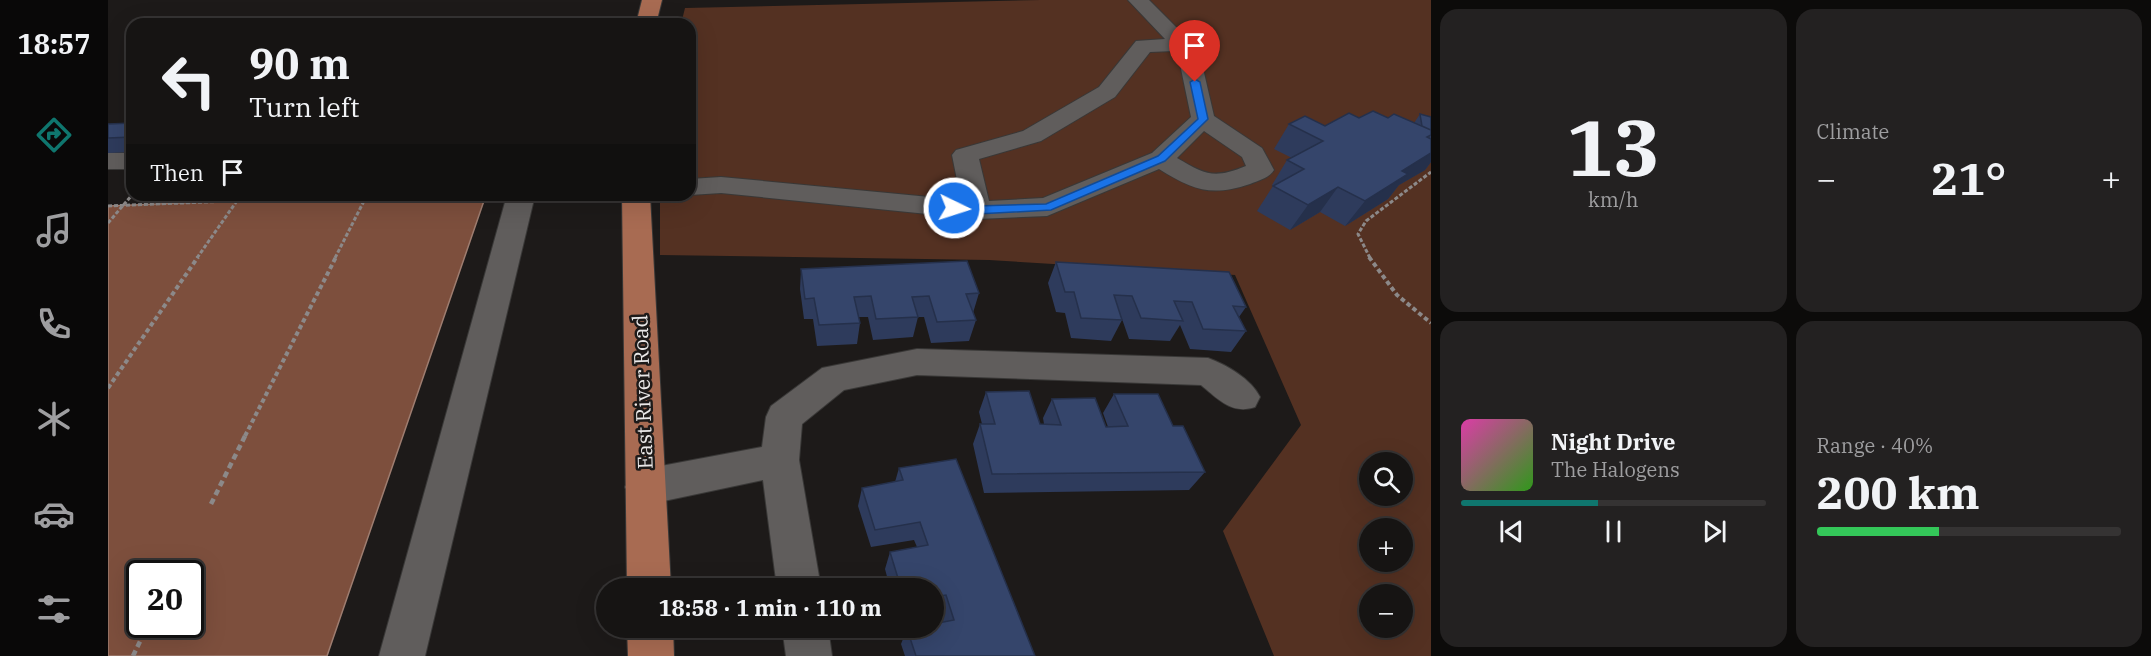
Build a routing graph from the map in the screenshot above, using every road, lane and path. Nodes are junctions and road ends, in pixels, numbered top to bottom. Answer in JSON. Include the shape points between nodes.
{"nodes":[{"id":1,"x":652,"y":0,"type":"edge"},
{"id":2,"x":1138,"y":0,"type":"edge"},
{"id":3,"x":648,"y":18,"type":"edge"},
{"id":4,"x":1182,"y":44,"type":"junction"},
{"id":5,"x":1203,"y":119,"type":"junction"},
{"id":6,"x":1161,"y":159,"type":"junction"},
{"id":7,"x":126,"y":161,"type":"edge"},
{"id":8,"x":108,"y":162,"type":"edge"},
{"id":9,"x":1431,"y":172,"type":"edge"},
{"id":10,"x":696,"y":187,"type":"edge"},
{"id":11,"x":127,"y":201,"type":"edge"},
{"id":12,"x":237,"y":201,"type":"joint"},
{"id":13,"x":364,"y":201,"type":"edge"},
{"id":14,"x":519,"y":201,"type":"edge"},
{"id":15,"x":636,"y":201,"type":"edge"},
{"id":16,"x":123,"y":205,"type":"junction"},
{"id":17,"x":108,"y":206,"type":"edge"},
{"id":18,"x":977,"y":210,"type":"junction"},
{"id":19,"x":108,"y":223,"type":"edge"},
{"id":20,"x":1431,"y":323,"type":"edge"},
{"id":21,"x":108,"y":388,"type":"edge"},
{"id":22,"x":1242,"y":397,"type":"dead end"},
{"id":23,"x":780,"y":460,"type":"junction"},
{"id":24,"x":645,"y":487,"type":"junction"},
{"id":25,"x":210,"y":504,"type":"dead end"},
{"id":26,"x":649,"y":578,"type":"edge"},
{"id":27,"x":798,"y":578,"type":"edge"},
{"id":28,"x":142,"y":638,"type":"edge"},
{"id":29,"x":650,"y":638,"type":"edge"},
{"id":30,"x":807,"y":638,"type":"edge"},
{"id":31,"x":133,"y":656,"type":"edge"},
{"id":32,"x":402,"y":656,"type":"edge"},
{"id":33,"x":651,"y":656,"type":"edge"},
{"id":34,"x":809,"y":656,"type":"edge"}],
"edges":[{"from":1,"to":3,"type":"main road"},
{"from":2,"to":4,"type":"street"},
{"from":4,"to":5,"type":"street","via":[[1191,64]]},
{"from":4,"to":18,"type":"street","via":[[1144,46],[1107,93],[1032,136],[965,154]]},
{"from":5,"to":6,"type":"street"},
{"from":5,"to":6,"type":"street","via":[[1253,153],[1261,170],[1223,185],[1200,182]]},
{"from":6,"to":18,"type":"street","via":[[1047,207]]},
{"from":7,"to":8,"type":"street"},
{"from":9,"to":20,"type":"path","via":[[1366,220],[1358,234],[1386,283]]},
{"from":10,"to":18,"type":"street","via":[[721,185]]},
{"from":11,"to":16,"type":"path"},
{"from":12,"to":16,"type":"path"},
{"from":12,"to":21,"type":"path"},
{"from":13,"to":25,"type":"path"},
{"from":14,"to":32,"type":"street"},
{"from":15,"to":24,"type":"main road","name":"East River Road"},
{"from":16,"to":17,"type":"path"},
{"from":16,"to":19,"type":"path"},
{"from":22,"to":23,"type":"street","via":[[1208,372],[917,362],[834,378],[784,417]]},
{"from":23,"to":24,"type":"street"},
{"from":23,"to":27,"type":"street"},
{"from":24,"to":26,"type":"main road","name":"East River Road"},
{"from":28,"to":31,"type":"path"},
{"from":29,"to":33,"type":"main road"},
{"from":30,"to":34,"type":"street"}]}
